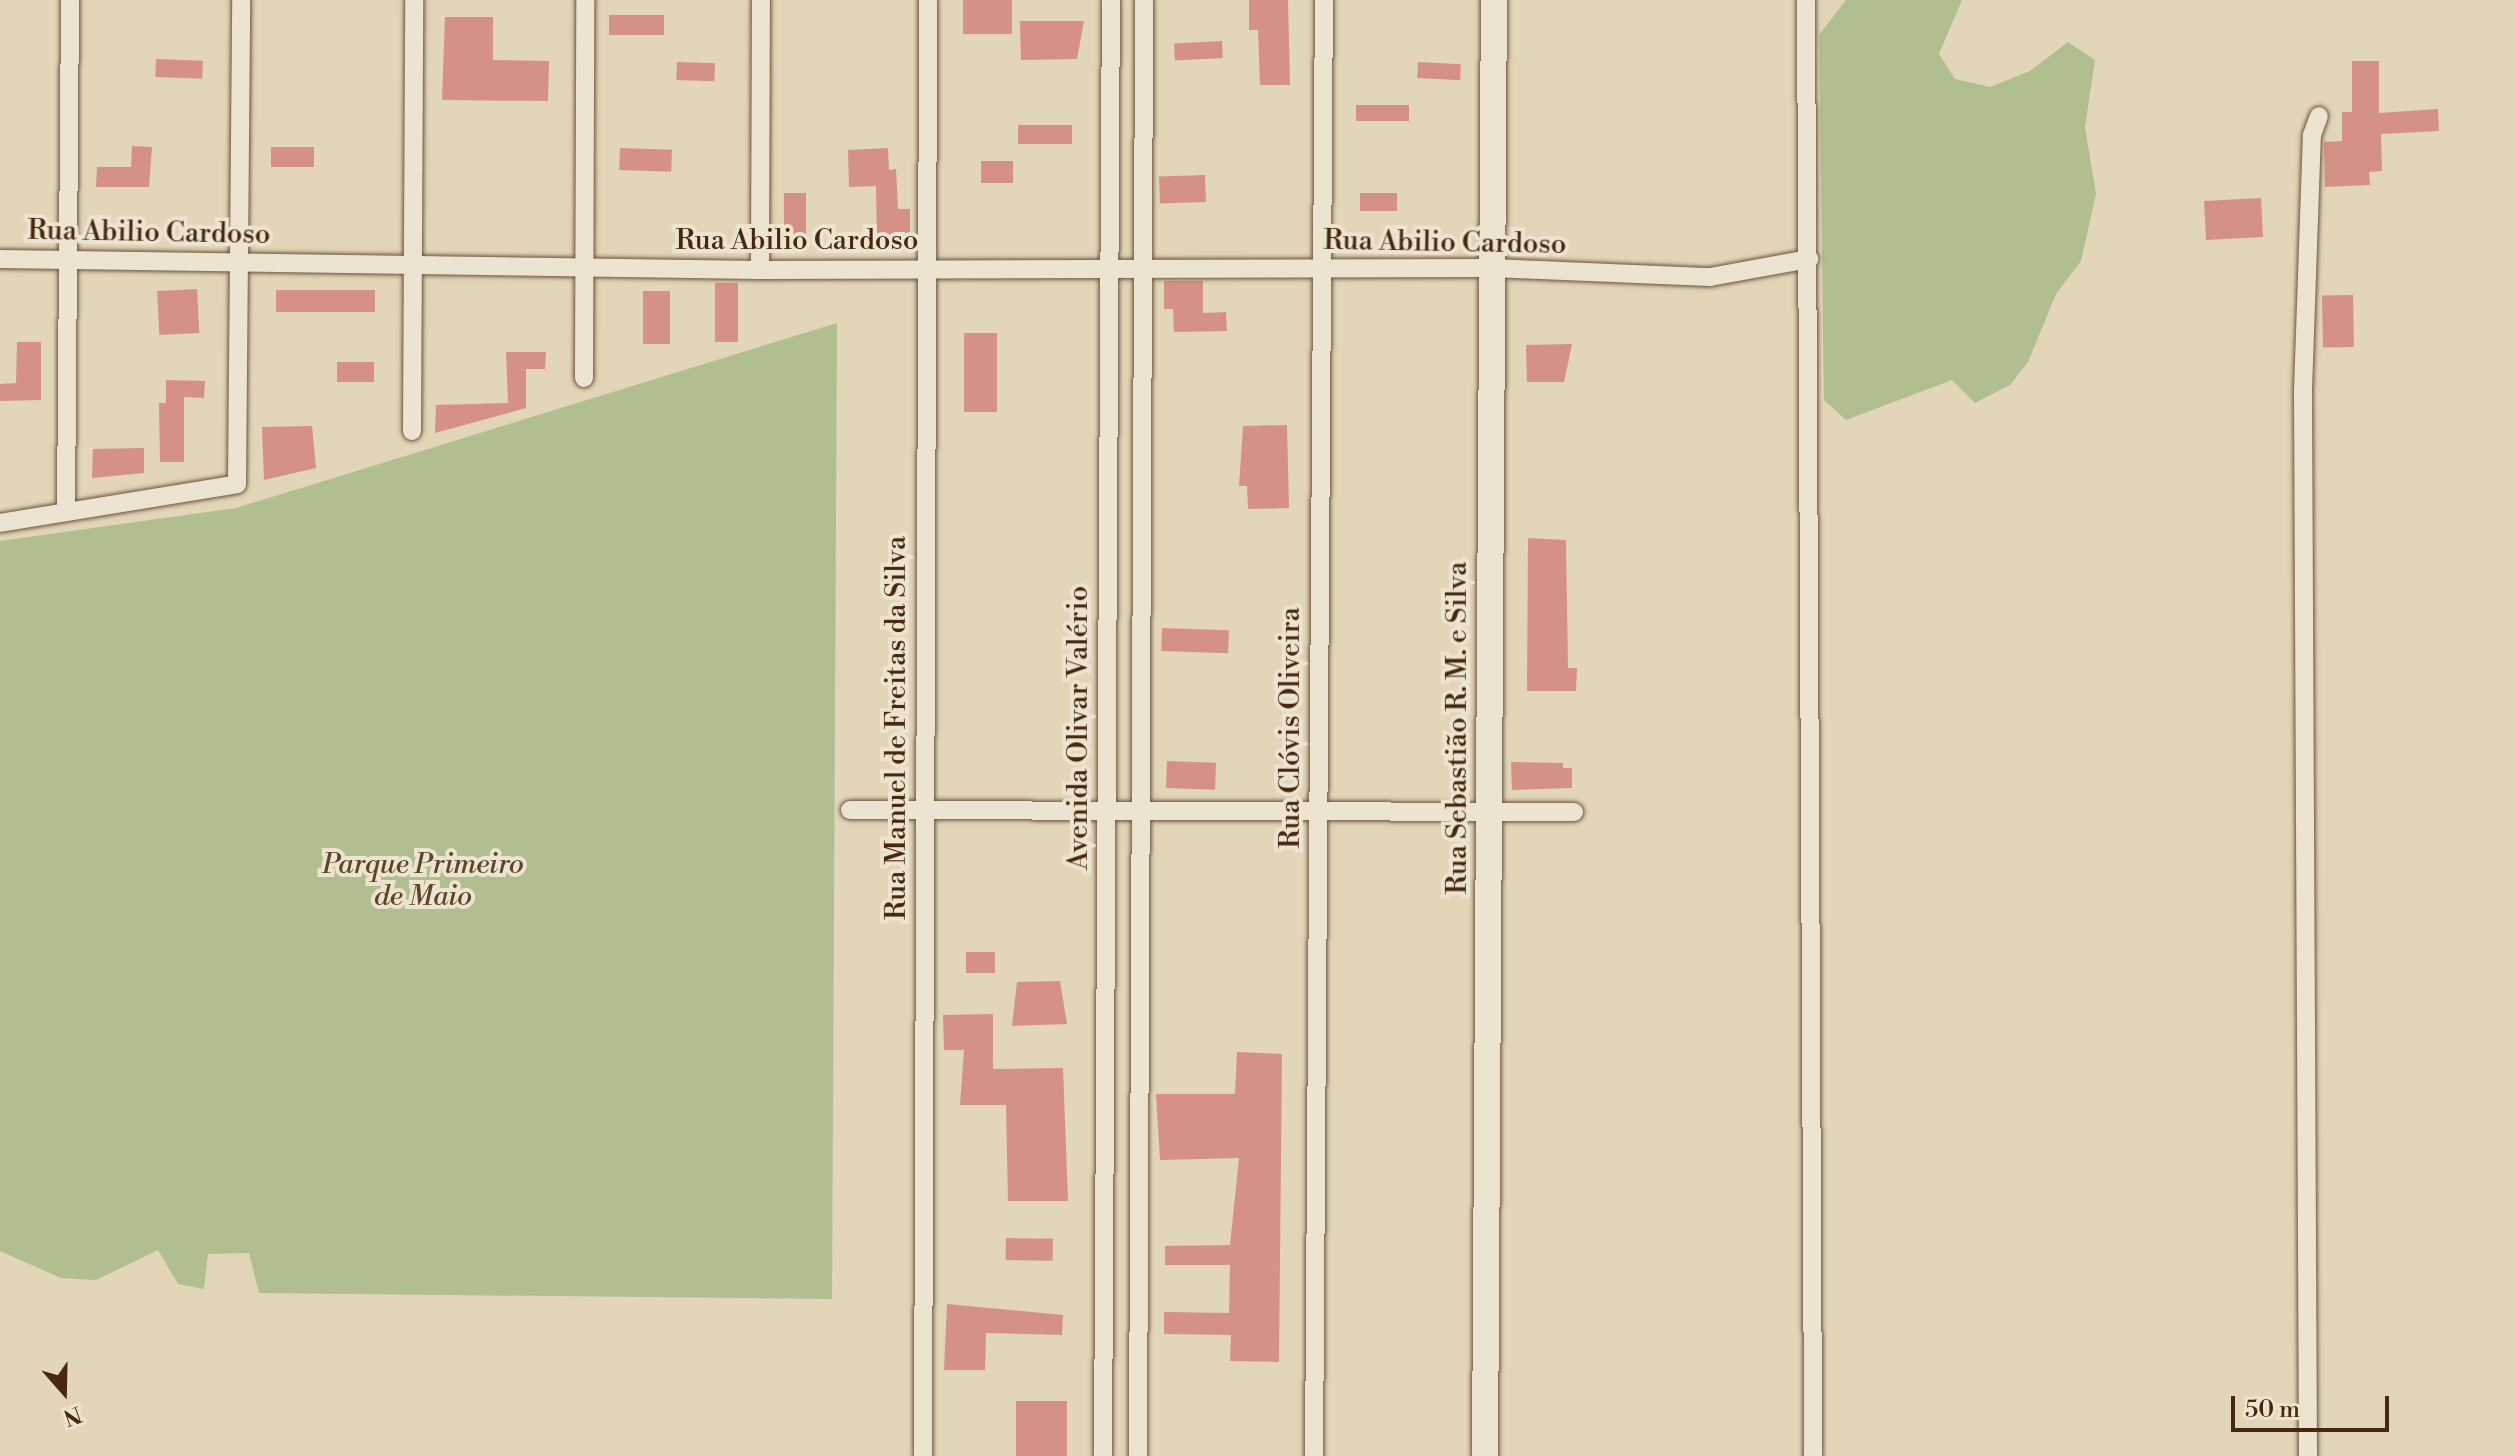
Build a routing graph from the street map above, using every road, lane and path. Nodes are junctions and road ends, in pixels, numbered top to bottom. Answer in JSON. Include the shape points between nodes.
{"nodes":[{"id":1,"x":70,"y":0,"type":"edge"},
{"id":2,"x":241,"y":0,"type":"edge"},
{"id":3,"x":414,"y":0,"type":"edge"},
{"id":4,"x":585,"y":0,"type":"edge"},
{"id":5,"x":761,"y":0,"type":"edge"},
{"id":6,"x":928,"y":0,"type":"edge"},
{"id":7,"x":1111,"y":0,"type":"edge"},
{"id":8,"x":1144,"y":0,"type":"edge"},
{"id":9,"x":1324,"y":0,"type":"edge"},
{"id":10,"x":1494,"y":0,"type":"edge"},
{"id":11,"x":1806,"y":0,"type":"edge"},
{"id":12,"x":2319,"y":116,"type":"dead end"},
{"id":13,"x":0,"y":259,"type":"edge"},
{"id":14,"x":1809,"y":259,"type":"junction"},
{"id":15,"x":69,"y":260,"type":"junction"},
{"id":16,"x":241,"y":263,"type":"junction"},
{"id":17,"x":412,"y":265,"type":"junction"},
{"id":18,"x":584,"y":267,"type":"junction"},
{"id":19,"x":1109,"y":268,"type":"junction"},
{"id":20,"x":1492,"y":268,"type":"junction"},
{"id":21,"x":1322,"y":269,"type":"junction"},
{"id":22,"x":760,"y":270,"type":"junction"},
{"id":23,"x":925,"y":270,"type":"junction"},
{"id":24,"x":1145,"y":270,"type":"junction"},
{"id":25,"x":584,"y":378,"type":"dead end"},
{"id":26,"x":412,"y":431,"type":"dead end"},
{"id":27,"x":66,"y":512,"type":"junction"},
{"id":28,"x":0,"y":523,"type":"edge"},
{"id":29,"x":925,"y":808,"type":"junction"},
{"id":30,"x":1139,"y":809,"type":"junction"},
{"id":31,"x":850,"y":810,"type":"dead end"},
{"id":32,"x":1107,"y":810,"type":"junction"},
{"id":33,"x":1318,"y":810,"type":"junction"},
{"id":34,"x":1489,"y":812,"type":"junction"},
{"id":35,"x":1574,"y":812,"type":"dead end"},
{"id":36,"x":923,"y":1456,"type":"edge"},
{"id":37,"x":1103,"y":1456,"type":"edge"},
{"id":38,"x":1138,"y":1456,"type":"edge"},
{"id":39,"x":1314,"y":1456,"type":"edge"},
{"id":40,"x":1485,"y":1456,"type":"edge"},
{"id":41,"x":1813,"y":1456,"type":"edge"},
{"id":42,"x":2308,"y":1456,"type":"edge"}],
"edges":[{"from":1,"to":15,"type":"street"},
{"from":2,"to":16,"type":"street"},
{"from":3,"to":17,"type":"street"},
{"from":4,"to":18,"type":"street"},
{"from":5,"to":22,"type":"street"},
{"from":6,"to":23,"type":"street","name":"Rua Manuel de Freitas da Silva"},
{"from":7,"to":19,"type":"street","name":"Avenida Olivar Valério"},
{"from":8,"to":24,"type":"street"},
{"from":9,"to":21,"type":"street","name":"Rua Clóvis Oliveira"},
{"from":10,"to":20,"type":"street","name":"Rua Sebastião R. M. e Silva"},
{"from":11,"to":14,"type":"street"},
{"from":12,"to":42,"type":"street","via":[[2312,135],[2303,390]]},
{"from":13,"to":15,"type":"street","name":"Rua Abilio Cardoso"},
{"from":14,"to":20,"type":"street","name":"Rua Abilio Cardoso","via":[[1710,277]]},
{"from":14,"to":41,"type":"street"},
{"from":15,"to":16,"type":"street","name":"Rua Abilio Cardoso"},
{"from":15,"to":27,"type":"street"},
{"from":16,"to":17,"type":"street","name":"Rua Abilio Cardoso"},
{"from":16,"to":27,"type":"street","via":[[237,484]]},
{"from":17,"to":18,"type":"street","name":"Rua Abilio Cardoso"},
{"from":17,"to":26,"type":"street"},
{"from":18,"to":22,"type":"street","name":"Rua Abilio Cardoso"},
{"from":18,"to":25,"type":"street"},
{"from":19,"to":23,"type":"street","name":"Rua Abilio Cardoso"},
{"from":19,"to":24,"type":"street","name":"Rua Abilio Cardoso"},
{"from":19,"to":32,"type":"street","name":"Avenida Olivar Valério"},
{"from":20,"to":21,"type":"street","name":"Rua Abilio Cardoso"},
{"from":20,"to":34,"type":"street","name":"Rua Sebastião R. M. e Silva"},
{"from":21,"to":24,"type":"street","name":"Rua Abilio Cardoso"},
{"from":21,"to":33,"type":"street","name":"Rua Clóvis Oliveira"},
{"from":22,"to":23,"type":"street","name":"Rua Abilio Cardoso"},
{"from":23,"to":29,"type":"street","name":"Rua Manuel de Freitas da Silva"},
{"from":24,"to":30,"type":"street"},
{"from":27,"to":28,"type":"street"},
{"from":29,"to":31,"type":"street"},
{"from":29,"to":32,"type":"street"},
{"from":29,"to":36,"type":"street","name":"Rua Manuel de Freitas da Silva"},
{"from":30,"to":32,"type":"street"},
{"from":30,"to":33,"type":"street"},
{"from":30,"to":38,"type":"street"},
{"from":32,"to":37,"type":"street","name":"Avenida Olivar Valério"},
{"from":33,"to":34,"type":"street"},
{"from":33,"to":39,"type":"street","name":"Rua Clóvis Oliveira"},
{"from":34,"to":35,"type":"street"},
{"from":34,"to":40,"type":"street","name":"Rua Sebastião R. M. e Silva"}]}
